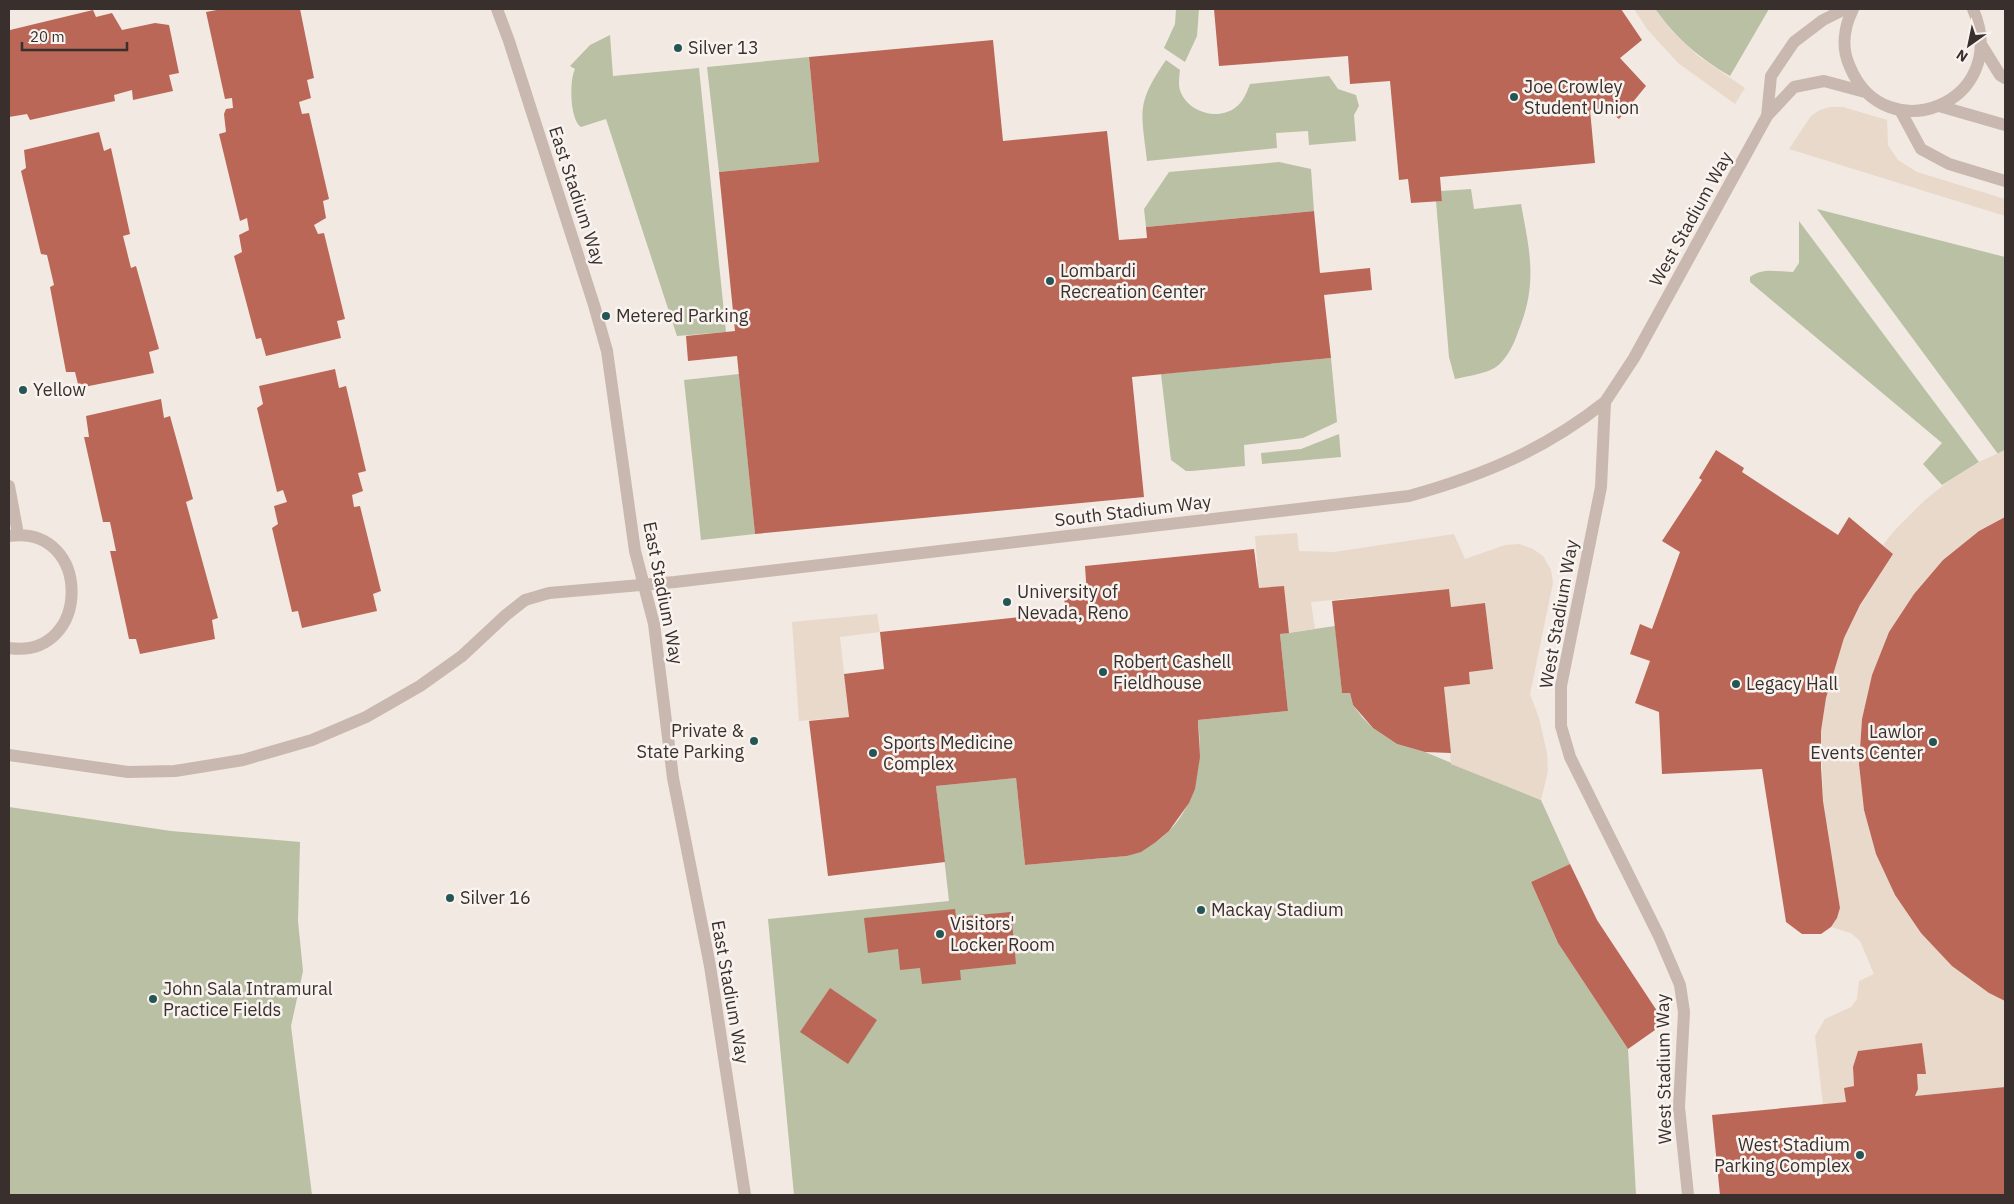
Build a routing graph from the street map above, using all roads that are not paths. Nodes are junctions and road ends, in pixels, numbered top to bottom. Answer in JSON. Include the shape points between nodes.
{"nodes":[{"id":1,"x":497,"y":9,"type":"edge"},
{"id":2,"x":1845,"y":9,"type":"edge"},
{"id":3,"x":1853,"y":9,"type":"edge"},
{"id":4,"x":1973,"y":9,"type":"edge"},
{"id":5,"x":1982,"y":46,"type":"junction"},
{"id":6,"x":2005,"y":78,"type":"edge"},
{"id":7,"x":1866,"y":92,"type":"junction"},
{"id":8,"x":1939,"y":106,"type":"junction"},
{"id":9,"x":1900,"y":110,"type":"junction"},
{"id":10,"x":1767,"y":116,"type":"junction"},
{"id":11,"x":2005,"y":124,"type":"edge"},
{"id":12,"x":2005,"y":182,"type":"edge"},
{"id":13,"x":1605,"y":402,"type":"junction"},
{"id":14,"x":9,"y":486,"type":"edge"},
{"id":15,"x":13,"y":535,"type":"edge"},
{"id":16,"x":643,"y":586,"type":"junction"},
{"id":17,"x":9,"y":648,"type":"edge"},
{"id":18,"x":9,"y":755,"type":"edge"},
{"id":19,"x":745,"y":1195,"type":"edge"},
{"id":20,"x":1688,"y":1195,"type":"edge"}],
"edges":[{"from":1,"to":16,"type":"street","name":"East Stadium Way","via":[[594,305],[606,351]]},
{"from":2,"to":10,"type":"street","name":"West Stadium Way","via":[[1823,20],[1794,42],[1771,76]]},
{"from":3,"to":7,"type":"street","via":[[1847,20],[1844,39],[1846,58],[1854,77]]},
{"from":4,"to":5,"type":"street","via":[[1980,26]]},
{"from":5,"to":6,"type":"street"},
{"from":5,"to":8,"type":"street","via":[[1978,65],[1969,82],[1956,97]]},
{"from":7,"to":9,"type":"street","via":[[1882,104]]},
{"from":7,"to":10,"type":"street","name":"West Stadium Way","via":[[1824,81],[1794,87]]},
{"from":8,"to":9,"type":"street","via":[[1920,111]]},
{"from":8,"to":11,"type":"street"},
{"from":9,"to":12,"type":"street","via":[[1920,149],[1949,164]]},
{"from":10,"to":13,"type":"street","name":"West Stadium Way","via":[[1638,351]]},
{"from":13,"to":16,"type":"street","name":"South Stadium Way","via":[[1580,422],[1504,465],[1409,496]]},
{"from":13,"to":20,"type":"street","name":"West Stadium Way","via":[[1601,487],[1560,686],[1561,726],[1570,757],[1680,985],[1684,1012],[1679,1107]]},
{"from":14,"to":15,"type":"street"},
{"from":15,"to":17,"type":"street","via":[[37,538],[54,549],[66,564],[73,583],[72,603],[66,621],[53,636],[36,646]]},
{"from":16,"to":18,"type":"street","name":"South Stadium Way","via":[[550,593],[526,600],[462,656],[420,686],[366,717],[312,740],[243,760],[175,771],[128,772]]},
{"from":16,"to":19,"type":"street","name":"East Stadium Way","via":[[654,624],[673,778],[710,966]]}]}
